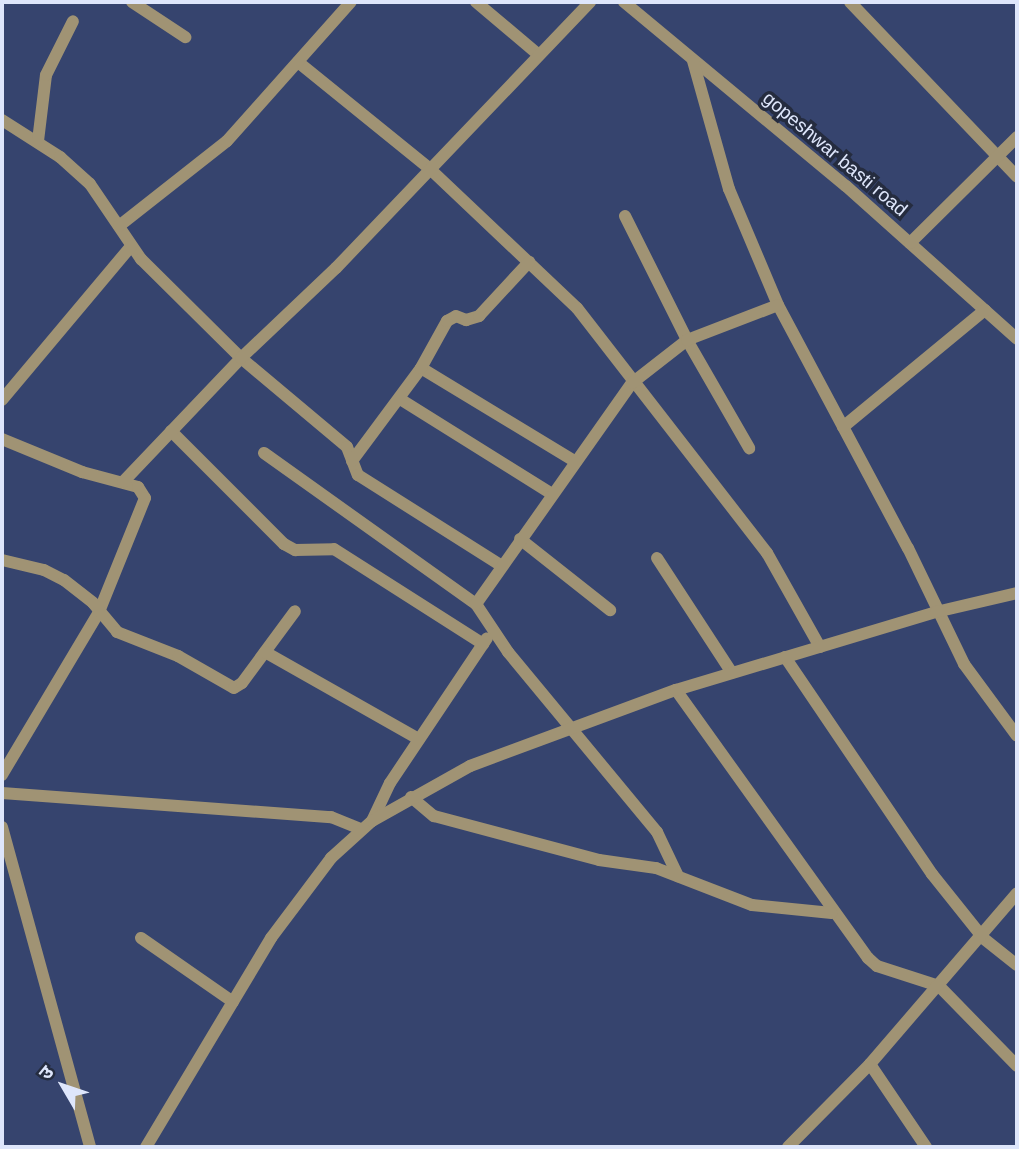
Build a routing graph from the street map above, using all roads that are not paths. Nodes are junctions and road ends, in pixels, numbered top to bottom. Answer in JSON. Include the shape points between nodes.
{"nodes":[{"id":1,"x":132,"y":2,"type":"edge"},
{"id":2,"x":351,"y":2,"type":"edge"},
{"id":3,"x":476,"y":2,"type":"edge"},
{"id":4,"x":590,"y":2,"type":"edge"},
{"id":5,"x":624,"y":2,"type":"edge"},
{"id":6,"x":850,"y":2,"type":"edge"},
{"id":7,"x":73,"y":22,"type":"dead end"},
{"id":8,"x":185,"y":37,"type":"dead end"},
{"id":9,"x":539,"y":55,"type":"junction"},
{"id":10,"x":693,"y":61,"type":"junction"},
{"id":11,"x":298,"y":62,"type":"junction"},
{"id":12,"x":2,"y":120,"type":"edge"},
{"id":13,"x":1017,"y":137,"type":"edge"},
{"id":14,"x":38,"y":141,"type":"junction"},
{"id":15,"x":997,"y":157,"type":"junction"},
{"id":16,"x":430,"y":169,"type":"junction"},
{"id":17,"x":1017,"y":177,"type":"edge"},
{"id":18,"x":625,"y":215,"type":"dead end"},
{"id":19,"x":119,"y":226,"type":"junction"},
{"id":20,"x":910,"y":243,"type":"junction"},
{"id":21,"x":131,"y":246,"type":"junction"},
{"id":22,"x":529,"y":262,"type":"junction"},
{"id":23,"x":778,"y":305,"type":"junction"},
{"id":24,"x":985,"y":310,"type":"junction"},
{"id":25,"x":1017,"y":339,"type":"edge"},
{"id":26,"x":687,"y":340,"type":"junction"},
{"id":27,"x":241,"y":358,"type":"junction"},
{"id":28,"x":421,"y":368,"type":"junction"},
{"id":29,"x":632,"y":383,"type":"junction"},
{"id":30,"x":400,"y":398,"type":"junction"},
{"id":31,"x":2,"y":400,"type":"edge"},
{"id":32,"x":843,"y":427,"type":"junction"},
{"id":33,"x":171,"y":431,"type":"junction"},
{"id":34,"x":2,"y":439,"type":"edge"},
{"id":35,"x":749,"y":448,"type":"dead end"},
{"id":36,"x":264,"y":453,"type":"dead end"},
{"id":37,"x":352,"y":461,"type":"junction"},
{"id":38,"x":576,"y":462,"type":"junction"},
{"id":39,"x":123,"y":482,"type":"junction"},
{"id":40,"x":552,"y":494,"type":"junction"},
{"id":41,"x":520,"y":539,"type":"junction"},
{"id":42,"x":657,"y":558,"type":"dead end"},
{"id":43,"x":2,"y":560,"type":"edge"},
{"id":44,"x":502,"y":566,"type":"junction"},
{"id":45,"x":1017,"y":593,"type":"edge"},
{"id":46,"x":476,"y":604,"type":"junction"},
{"id":47,"x":610,"y":610,"type":"dead end"},
{"id":48,"x":295,"y":611,"type":"dead end"},
{"id":49,"x":100,"y":612,"type":"junction"},
{"id":50,"x":936,"y":612,"type":"junction"},
{"id":51,"x":492,"y":630,"type":"junction"},
{"id":52,"x":483,"y":644,"type":"junction"},
{"id":53,"x":820,"y":647,"type":"junction"},
{"id":54,"x":265,"y":652,"type":"junction"},
{"id":55,"x":785,"y":657,"type":"junction"},
{"id":56,"x":732,"y":673,"type":"junction"},
{"id":57,"x":676,"y":690,"type":"junction"},
{"id":58,"x":572,"y":728,"type":"junction"},
{"id":59,"x":1017,"y":736,"type":"edge"},
{"id":60,"x":419,"y":739,"type":"junction"},
{"id":61,"x":2,"y":775,"type":"edge"},
{"id":62,"x":2,"y":793,"type":"edge"},
{"id":63,"x":411,"y":797,"type":"junction"},
{"id":64,"x":372,"y":821,"type":"junction"},
{"id":65,"x":2,"y":827,"type":"edge"},
{"id":66,"x":361,"y":829,"type":"junction"},
{"id":67,"x":678,"y":876,"type":"junction"},
{"id":68,"x":1017,"y":893,"type":"edge"},
{"id":69,"x":832,"y":913,"type":"junction"},
{"id":70,"x":141,"y":938,"type":"dead end"},
{"id":71,"x":983,"y":938,"type":"junction"},
{"id":72,"x":1017,"y":965,"type":"edge"},
{"id":73,"x":939,"y":986,"type":"junction"},
{"id":74,"x":233,"y":1002,"type":"junction"},
{"id":75,"x":870,"y":1064,"type":"junction"},
{"id":76,"x":1017,"y":1066,"type":"edge"},
{"id":77,"x":90,"y":1147,"type":"edge"},
{"id":78,"x":146,"y":1147,"type":"edge"},
{"id":79,"x":788,"y":1147,"type":"edge"},
{"id":80,"x":926,"y":1147,"type":"edge"}],
"edges":[{"from":1,"to":8,"type":"street"},
{"from":2,"to":11,"type":"street"},
{"from":3,"to":9,"type":"street"},
{"from":4,"to":9,"type":"street"},
{"from":5,"to":10,"type":"street","name":"gopeshwar basti road"},
{"from":6,"to":15,"type":"street"},
{"from":7,"to":14,"type":"street","via":[[46,75]]},
{"from":9,"to":16,"type":"street"},
{"from":10,"to":20,"type":"street","name":"gopeshwar basti road"},
{"from":10,"to":23,"type":"street","via":[[729,188]]},
{"from":11,"to":16,"type":"street"},
{"from":11,"to":19,"type":"street","via":[[228,141]]},
{"from":12,"to":14,"type":"street"},
{"from":13,"to":15,"type":"street"},
{"from":14,"to":19,"type":"street","via":[[90,184]]},
{"from":15,"to":17,"type":"street"},
{"from":15,"to":20,"type":"street"},
{"from":16,"to":22,"type":"street"},
{"from":16,"to":27,"type":"street"},
{"from":18,"to":26,"type":"street"},
{"from":19,"to":21,"type":"street"},
{"from":20,"to":24,"type":"street","name":"gopeshwar basti road"},
{"from":21,"to":27,"type":"street"},
{"from":21,"to":31,"type":"street"},
{"from":22,"to":28,"type":"street","via":[[479,316],[466,320],[456,316],[447,321]]},
{"from":22,"to":29,"type":"street","via":[[577,308]]},
{"from":23,"to":26,"type":"street"},
{"from":23,"to":32,"type":"street"},
{"from":24,"to":25,"type":"street","name":"gopeshwar basti road"},
{"from":24,"to":32,"type":"street"},
{"from":26,"to":29,"type":"street"},
{"from":26,"to":35,"type":"street"},
{"from":27,"to":33,"type":"street"},
{"from":27,"to":37,"type":"street","via":[[347,447]]},
{"from":28,"to":30,"type":"street"},
{"from":28,"to":38,"type":"street"},
{"from":29,"to":38,"type":"street"},
{"from":29,"to":53,"type":"street","via":[[767,553]]},
{"from":30,"to":37,"type":"street"},
{"from":30,"to":40,"type":"street"},
{"from":32,"to":50,"type":"street","via":[[908,548]]},
{"from":33,"to":39,"type":"street"},
{"from":33,"to":52,"type":"street","via":[[284,544],[295,550],[334,550]]},
{"from":34,"to":39,"type":"street","via":[[82,472]]},
{"from":36,"to":46,"type":"street"},
{"from":37,"to":44,"type":"street","via":[[365,481]]},
{"from":38,"to":40,"type":"street"},
{"from":39,"to":49,"type":"street","via":[[138,487],[145,498]]},
{"from":40,"to":41,"type":"street"},
{"from":41,"to":44,"type":"street"},
{"from":41,"to":47,"type":"street"},
{"from":42,"to":56,"type":"street"},
{"from":43,"to":49,"type":"street","via":[[64,580]]},
{"from":44,"to":46,"type":"street"},
{"from":45,"to":50,"type":"street"},
{"from":46,"to":51,"type":"street"},
{"from":48,"to":54,"type":"street"},
{"from":49,"to":54,"type":"street","via":[[117,632],[178,656],[234,688]]},
{"from":49,"to":61,"type":"street"},
{"from":50,"to":53,"type":"street"},
{"from":50,"to":59,"type":"street","via":[[964,664]]},
{"from":51,"to":52,"type":"street"},
{"from":51,"to":58,"type":"street"},
{"from":52,"to":60,"type":"street"},
{"from":53,"to":55,"type":"street"},
{"from":54,"to":60,"type":"street"},
{"from":55,"to":56,"type":"street"},
{"from":55,"to":71,"type":"street","via":[[932,874]]},
{"from":56,"to":57,"type":"street"},
{"from":57,"to":58,"type":"street"},
{"from":57,"to":69,"type":"street"},
{"from":58,"to":63,"type":"street","via":[[471,766]]},
{"from":58,"to":67,"type":"street","via":[[657,832]]},
{"from":60,"to":64,"type":"street"},
{"from":62,"to":66,"type":"street","via":[[331,817]]},
{"from":63,"to":64,"type":"street"},
{"from":63,"to":67,"type":"street","via":[[434,816]]},
{"from":64,"to":66,"type":"street"},
{"from":65,"to":77,"type":"street"},
{"from":66,"to":74,"type":"street","via":[[331,858],[279,928]]},
{"from":67,"to":69,"type":"street","via":[[752,905]]},
{"from":68,"to":71,"type":"street"},
{"from":69,"to":73,"type":"street","via":[[877,966]]},
{"from":70,"to":74,"type":"street"},
{"from":71,"to":72,"type":"street"},
{"from":71,"to":73,"type":"street"},
{"from":73,"to":75,"type":"street"},
{"from":73,"to":76,"type":"street"},
{"from":74,"to":78,"type":"street"},
{"from":75,"to":79,"type":"street"},
{"from":75,"to":80,"type":"street"}]}
